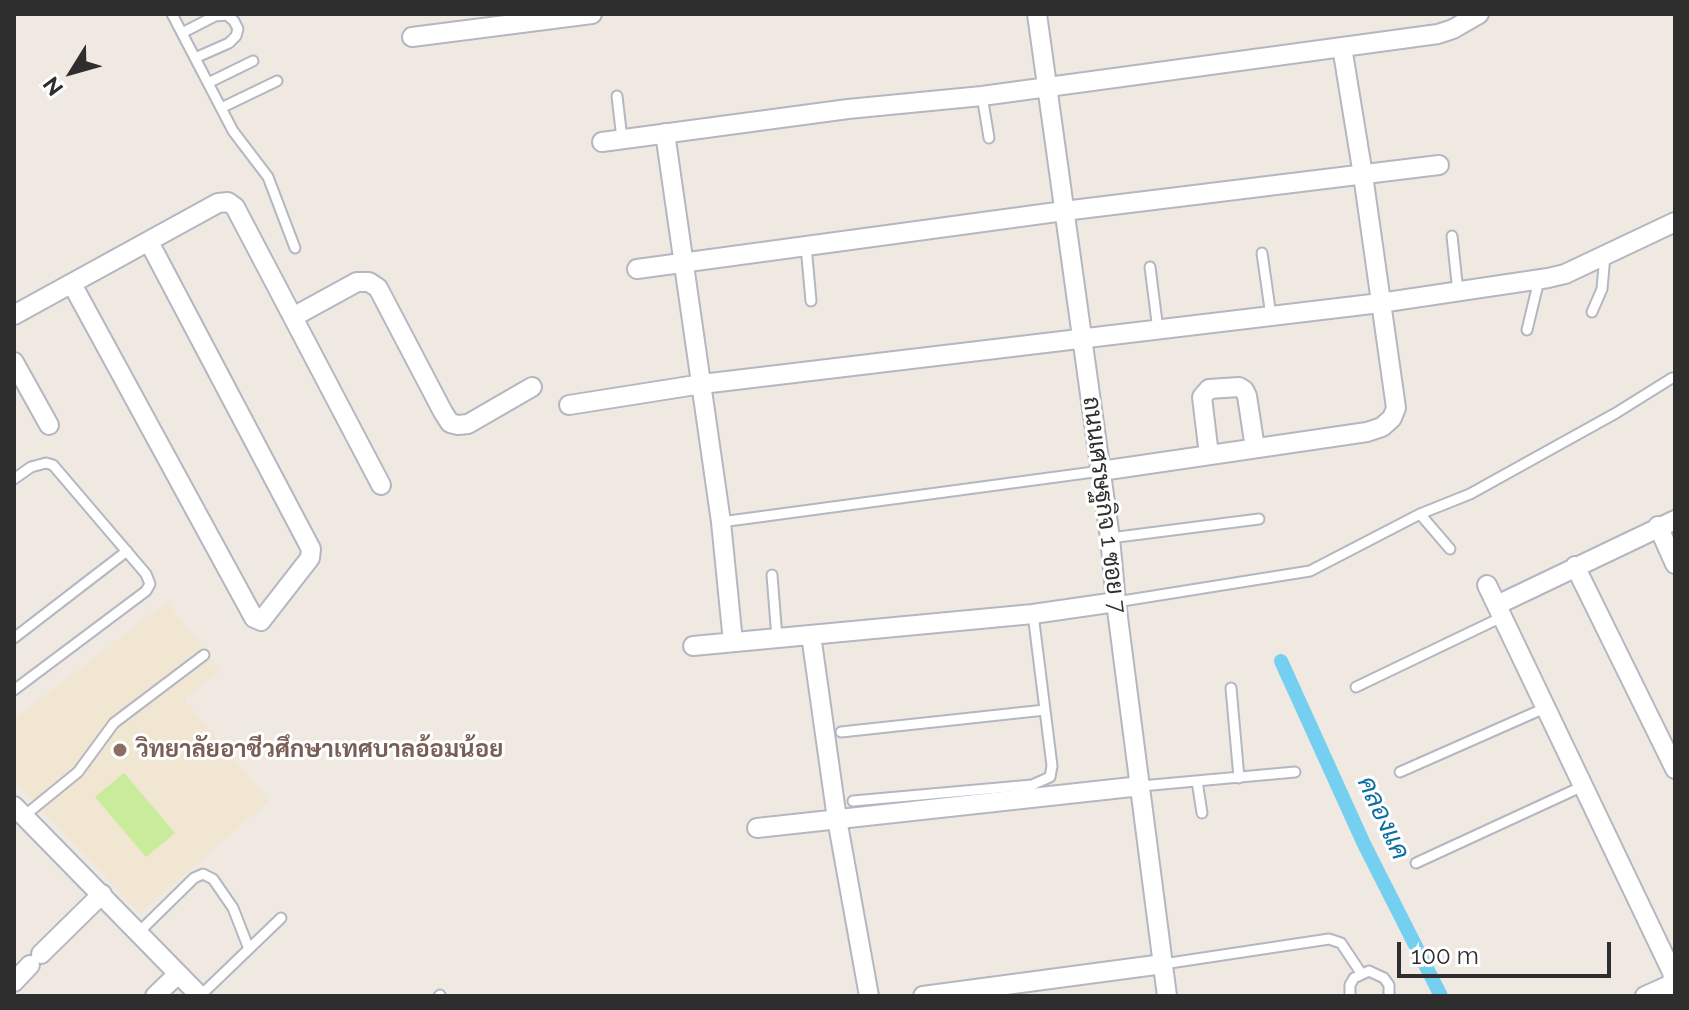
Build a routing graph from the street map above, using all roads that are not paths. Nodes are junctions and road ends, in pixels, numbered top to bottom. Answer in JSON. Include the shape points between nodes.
{"nodes":[{"id":1,"x":172,"y":14,"type":"edge"},
{"id":2,"x":592,"y":14,"type":"edge"},
{"id":3,"x":1037,"y":14,"type":"edge"},
{"id":4,"x":1479,"y":14,"type":"edge"},
{"id":5,"x":182,"y":33,"type":"junction"},
{"id":6,"x":412,"y":37,"type":"dead end"},
{"id":7,"x":1342,"y":47,"type":"junction"},
{"id":8,"x":195,"y":58,"type":"junction"},
{"id":9,"x":253,"y":61,"type":"dead end"},
{"id":10,"x":277,"y":81,"type":"dead end"},
{"id":11,"x":208,"y":83,"type":"junction"},
{"id":12,"x":1048,"y":86,"type":"junction"},
{"id":13,"x":617,"y":96,"type":"dead end"},
{"id":14,"x":982,"y":96,"type":"junction"},
{"id":15,"x":221,"y":108,"type":"junction"},
{"id":16,"x":665,"y":133,"type":"junction"},
{"id":17,"x":989,"y":138,"type":"dead end"},
{"id":18,"x":622,"y":139,"type":"junction"},
{"id":19,"x":602,"y":142,"type":"dead end"},
{"id":20,"x":1439,"y":165,"type":"dead end"},
{"id":21,"x":1363,"y":175,"type":"junction"},
{"id":22,"x":1064,"y":211,"type":"junction"},
{"id":23,"x":1675,"y":222,"type":"edge"},
{"id":24,"x":1452,"y":236,"type":"dead end"},
{"id":25,"x":149,"y":242,"type":"junction"},
{"id":26,"x":806,"y":246,"type":"junction"},
{"id":27,"x":295,"y":248,"type":"dead end"},
{"id":28,"x":1262,"y":253,"type":"dead end"},
{"id":29,"x":1605,"y":255,"type":"junction"},
{"id":30,"x":685,"y":262,"type":"junction"},
{"id":31,"x":1150,"y":267,"type":"dead end"},
{"id":32,"x":637,"y":269,"type":"dead end"},
{"id":33,"x":1539,"y":280,"type":"junction"},
{"id":34,"x":72,"y":284,"type":"junction"},
{"id":35,"x":1458,"y":292,"type":"junction"},
{"id":36,"x":811,"y":301,"type":"dead end"},
{"id":37,"x":1380,"y":303,"type":"junction"},
{"id":38,"x":1592,"y":312,"type":"dead end"},
{"id":39,"x":14,"y":315,"type":"edge"},
{"id":40,"x":1271,"y":316,"type":"junction"},
{"id":41,"x":293,"y":317,"type":"junction"},
{"id":42,"x":1158,"y":330,"type":"junction"},
{"id":43,"x":1527,"y":330,"type":"dead end"},
{"id":44,"x":1083,"y":339,"type":"junction"},
{"id":45,"x":14,"y":362,"type":"edge"},
{"id":46,"x":1672,"y":378,"type":"dead end"},
{"id":47,"x":702,"y":384,"type":"junction"},
{"id":48,"x":532,"y":387,"type":"dead end"},
{"id":49,"x":569,"y":405,"type":"dead end"},
{"id":50,"x":49,"y":425,"type":"dead end"},
{"id":51,"x":1255,"y":448,"type":"junction"},
{"id":52,"x":1209,"y":455,"type":"junction"},
{"id":53,"x":1101,"y":471,"type":"junction"},
{"id":54,"x":14,"y":479,"type":"edge"},
{"id":55,"x":381,"y":485,"type":"dead end"},
{"id":56,"x":1420,"y":514,"type":"junction"},
{"id":57,"x":1259,"y":519,"type":"dead end"},
{"id":58,"x":721,"y":522,"type":"junction"},
{"id":59,"x":1666,"y":523,"type":"edge"},
{"id":60,"x":1110,"y":538,"type":"junction"},
{"id":61,"x":1450,"y":549,"type":"dead end"},
{"id":62,"x":127,"y":551,"type":"junction"},
{"id":63,"x":1675,"y":564,"type":"edge"},
{"id":64,"x":1575,"y":566,"type":"junction"},
{"id":65,"x":772,"y":575,"type":"dead end"},
{"id":66,"x":1487,"y":585,"type":"dead end"},
{"id":67,"x":1116,"y":602,"type":"junction"},
{"id":68,"x":1500,"y":611,"type":"junction"},
{"id":69,"x":1033,"y":614,"type":"junction"},
{"id":70,"x":811,"y":635,"type":"junction"},
{"id":71,"x":14,"y":638,"type":"edge"},
{"id":72,"x":777,"y":638,"type":"junction"},
{"id":73,"x":733,"y":642,"type":"junction"},
{"id":74,"x":693,"y":646,"type":"dead end"},
{"id":75,"x":204,"y":655,"type":"dead end"},
{"id":76,"x":1356,"y":687,"type":"dead end"},
{"id":77,"x":1231,"y":688,"type":"dead end"},
{"id":78,"x":14,"y":690,"type":"edge"},
{"id":79,"x":1545,"y":708,"type":"junction"},
{"id":80,"x":1045,"y":710,"type":"junction"},
{"id":81,"x":841,"y":732,"type":"dead end"},
{"id":82,"x":1668,"y":736,"type":"edge"},
{"id":83,"x":1675,"y":769,"type":"edge"},
{"id":84,"x":1295,"y":772,"type":"dead end"},
{"id":85,"x":1400,"y":772,"type":"dead end"},
{"id":86,"x":1239,"y":778,"type":"junction"},
{"id":87,"x":1197,"y":781,"type":"junction"},
{"id":88,"x":1141,"y":786,"type":"junction"},
{"id":89,"x":1583,"y":786,"type":"junction"},
{"id":90,"x":853,"y":801,"type":"dead end"},
{"id":91,"x":19,"y":811,"type":"edge"},
{"id":92,"x":1202,"y":813,"type":"dead end"},
{"id":93,"x":837,"y":819,"type":"junction"},
{"id":94,"x":757,"y":828,"type":"dead end"},
{"id":95,"x":1416,"y":863,"type":"dead end"},
{"id":96,"x":102,"y":894,"type":"junction"},
{"id":97,"x":281,"y":918,"type":"dead end"},
{"id":98,"x":139,"y":932,"type":"junction"},
{"id":99,"x":249,"y":949,"type":"junction"},
{"id":100,"x":1163,"y":964,"type":"junction"},
{"id":101,"x":1361,"y":973,"type":"junction"},
{"id":102,"x":178,"y":974,"type":"junction"},
{"id":103,"x":1674,"y":979,"type":"edge"},
{"id":104,"x":14,"y":982,"type":"edge"},
{"id":105,"x":155,"y":996,"type":"edge"},
{"id":106,"x":200,"y":996,"type":"edge"},
{"id":107,"x":869,"y":996,"type":"edge"},
{"id":108,"x":923,"y":996,"type":"edge"},
{"id":109,"x":1167,"y":996,"type":"edge"},
{"id":110,"x":1350,"y":996,"type":"edge"},
{"id":111,"x":1389,"y":996,"type":"edge"},
{"id":112,"x":1645,"y":996,"type":"edge"}],
"edges":[{"from":1,"to":5,"type":"lane"},
{"from":2,"to":6,"type":"street"},
{"from":3,"to":12,"type":"street","name":"ถนนเศรษฐกิจ 1 ซอย 7"},
{"from":4,"to":7,"type":"street","via":[[1438,34]]},
{"from":5,"to":8,"type":"lane"},
{"from":5,"to":8,"type":"lane","via":[[215,16],[227,15],[234,21],[238,29],[229,43]]},
{"from":7,"to":12,"type":"street"},
{"from":7,"to":21,"type":"street"},
{"from":8,"to":11,"type":"lane"},
{"from":9,"to":11,"type":"lane"},
{"from":10,"to":15,"type":"lane"},
{"from":11,"to":15,"type":"lane"},
{"from":12,"to":14,"type":"street"},
{"from":12,"to":22,"type":"street","name":"ถนนเศรษฐกิจ 1 ซอย 7"},
{"from":13,"to":18,"type":"lane"},
{"from":14,"to":16,"type":"street"},
{"from":14,"to":17,"type":"lane"},
{"from":15,"to":27,"type":"lane","via":[[268,177]]},
{"from":16,"to":18,"type":"street"},
{"from":16,"to":30,"type":"street"},
{"from":18,"to":19,"type":"street"},
{"from":20,"to":21,"type":"street"},
{"from":21,"to":22,"type":"street"},
{"from":21,"to":37,"type":"street"},
{"from":22,"to":26,"type":"street"},
{"from":22,"to":44,"type":"street","name":"ถนนเศรษฐกิจ 1 ซอย 7"},
{"from":23,"to":29,"type":"street"},
{"from":24,"to":35,"type":"lane"},
{"from":25,"to":34,"type":"street"},
{"from":25,"to":34,"type":"street","via":[[311,549],[310,558],[261,621],[254,618]]},
{"from":25,"to":41,"type":"street","via":[[228,202]]},
{"from":26,"to":30,"type":"street"},
{"from":26,"to":36,"type":"lane"},
{"from":28,"to":40,"type":"lane"},
{"from":29,"to":33,"type":"street"},
{"from":29,"to":38,"type":"lane","via":[[1602,289]]},
{"from":30,"to":32,"type":"street"},
{"from":30,"to":47,"type":"street"},
{"from":31,"to":42,"type":"lane"},
{"from":33,"to":35,"type":"street"},
{"from":33,"to":43,"type":"lane"},
{"from":34,"to":39,"type":"street"},
{"from":35,"to":37,"type":"street"},
{"from":37,"to":40,"type":"street"},
{"from":37,"to":51,"type":"street","via":[[1396,408],[1392,418],[1367,432]]},
{"from":40,"to":42,"type":"street"},
{"from":41,"to":48,"type":"street","via":[[357,282],[378,288],[450,423],[468,424]]},
{"from":41,"to":55,"type":"street"},
{"from":42,"to":44,"type":"street"},
{"from":44,"to":47,"type":"street"},
{"from":44,"to":53,"type":"street","name":"ถนนเศรษฐกิจ 1 ซอย 7"},
{"from":45,"to":50,"type":"street"},
{"from":46,"to":56,"type":"lane","via":[[1470,494]]},
{"from":47,"to":49,"type":"street"},
{"from":47,"to":58,"type":"street"},
{"from":51,"to":52,"type":"street"},
{"from":51,"to":52,"type":"street","via":[[1244,390],[1209,389],[1202,397]]},
{"from":52,"to":53,"type":"street"},
{"from":53,"to":58,"type":"lane"},
{"from":53,"to":60,"type":"street","name":"ถนนเศรษฐกิจ 1 ซอย 7"},
{"from":54,"to":62,"type":"lane","via":[[31,467],[53,465]]},
{"from":56,"to":61,"type":"lane"},
{"from":56,"to":67,"type":"lane","via":[[1310,571]]},
{"from":57,"to":60,"type":"lane"},
{"from":58,"to":73,"type":"street"},
{"from":59,"to":63,"type":"street"},
{"from":59,"to":64,"type":"street"},
{"from":60,"to":67,"type":"street","name":"ถนนเศรษฐกิจ 1 ซอย 7"},
{"from":62,"to":71,"type":"lane"},
{"from":62,"to":78,"type":"lane","via":[[146,574],[146,591]]},
{"from":64,"to":68,"type":"street"},
{"from":64,"to":82,"type":"street"},
{"from":65,"to":72,"type":"lane"},
{"from":66,"to":68,"type":"street"},
{"from":67,"to":69,"type":"street"},
{"from":67,"to":88,"type":"street","name":"ถนนเศรษฐกิจ 1 ซอย 7"},
{"from":68,"to":76,"type":"lane"},
{"from":68,"to":79,"type":"street"},
{"from":69,"to":70,"type":"street"},
{"from":69,"to":80,"type":"lane"},
{"from":70,"to":72,"type":"street"},
{"from":70,"to":93,"type":"street"},
{"from":72,"to":73,"type":"street"},
{"from":73,"to":74,"type":"street"},
{"from":75,"to":91,"type":"lane","via":[[114,723],[78,772]]},
{"from":77,"to":86,"type":"lane"},
{"from":79,"to":85,"type":"lane"},
{"from":79,"to":89,"type":"street"},
{"from":80,"to":81,"type":"lane"},
{"from":80,"to":90,"type":"lane","via":[[1052,766],[1043,782]]},
{"from":82,"to":83,"type":"street"},
{"from":84,"to":86,"type":"lane"},
{"from":86,"to":87,"type":"lane"},
{"from":87,"to":88,"type":"lane"},
{"from":87,"to":92,"type":"lane"},
{"from":88,"to":93,"type":"street"},
{"from":88,"to":100,"type":"street","name":"ถนนเศรษฐกิจ 1 ซอย 7"},
{"from":89,"to":95,"type":"lane"},
{"from":89,"to":103,"type":"street"},
{"from":91,"to":96,"type":"street"},
{"from":93,"to":94,"type":"street"},
{"from":93,"to":107,"type":"street"},
{"from":96,"to":98,"type":"street"},
{"from":96,"to":104,"type":"street"},
{"from":97,"to":99,"type":"lane"},
{"from":98,"to":99,"type":"lane","via":[[203,874],[213,879],[233,908]]},
{"from":98,"to":102,"type":"street"},
{"from":99,"to":106,"type":"lane"},
{"from":100,"to":101,"type":"lane","via":[[1329,939],[1341,943]]},
{"from":100,"to":108,"type":"street"},
{"from":100,"to":109,"type":"street","name":"ถนนเศรษฐกิจ 1 ซอย 7"},
{"from":101,"to":110,"type":"lane","via":[[1350,985]]},
{"from":101,"to":111,"type":"lane","via":[[1378,973],[1389,985]]},
{"from":102,"to":105,"type":"street"},
{"from":102,"to":106,"type":"street"},
{"from":103,"to":112,"type":"street"}]}
